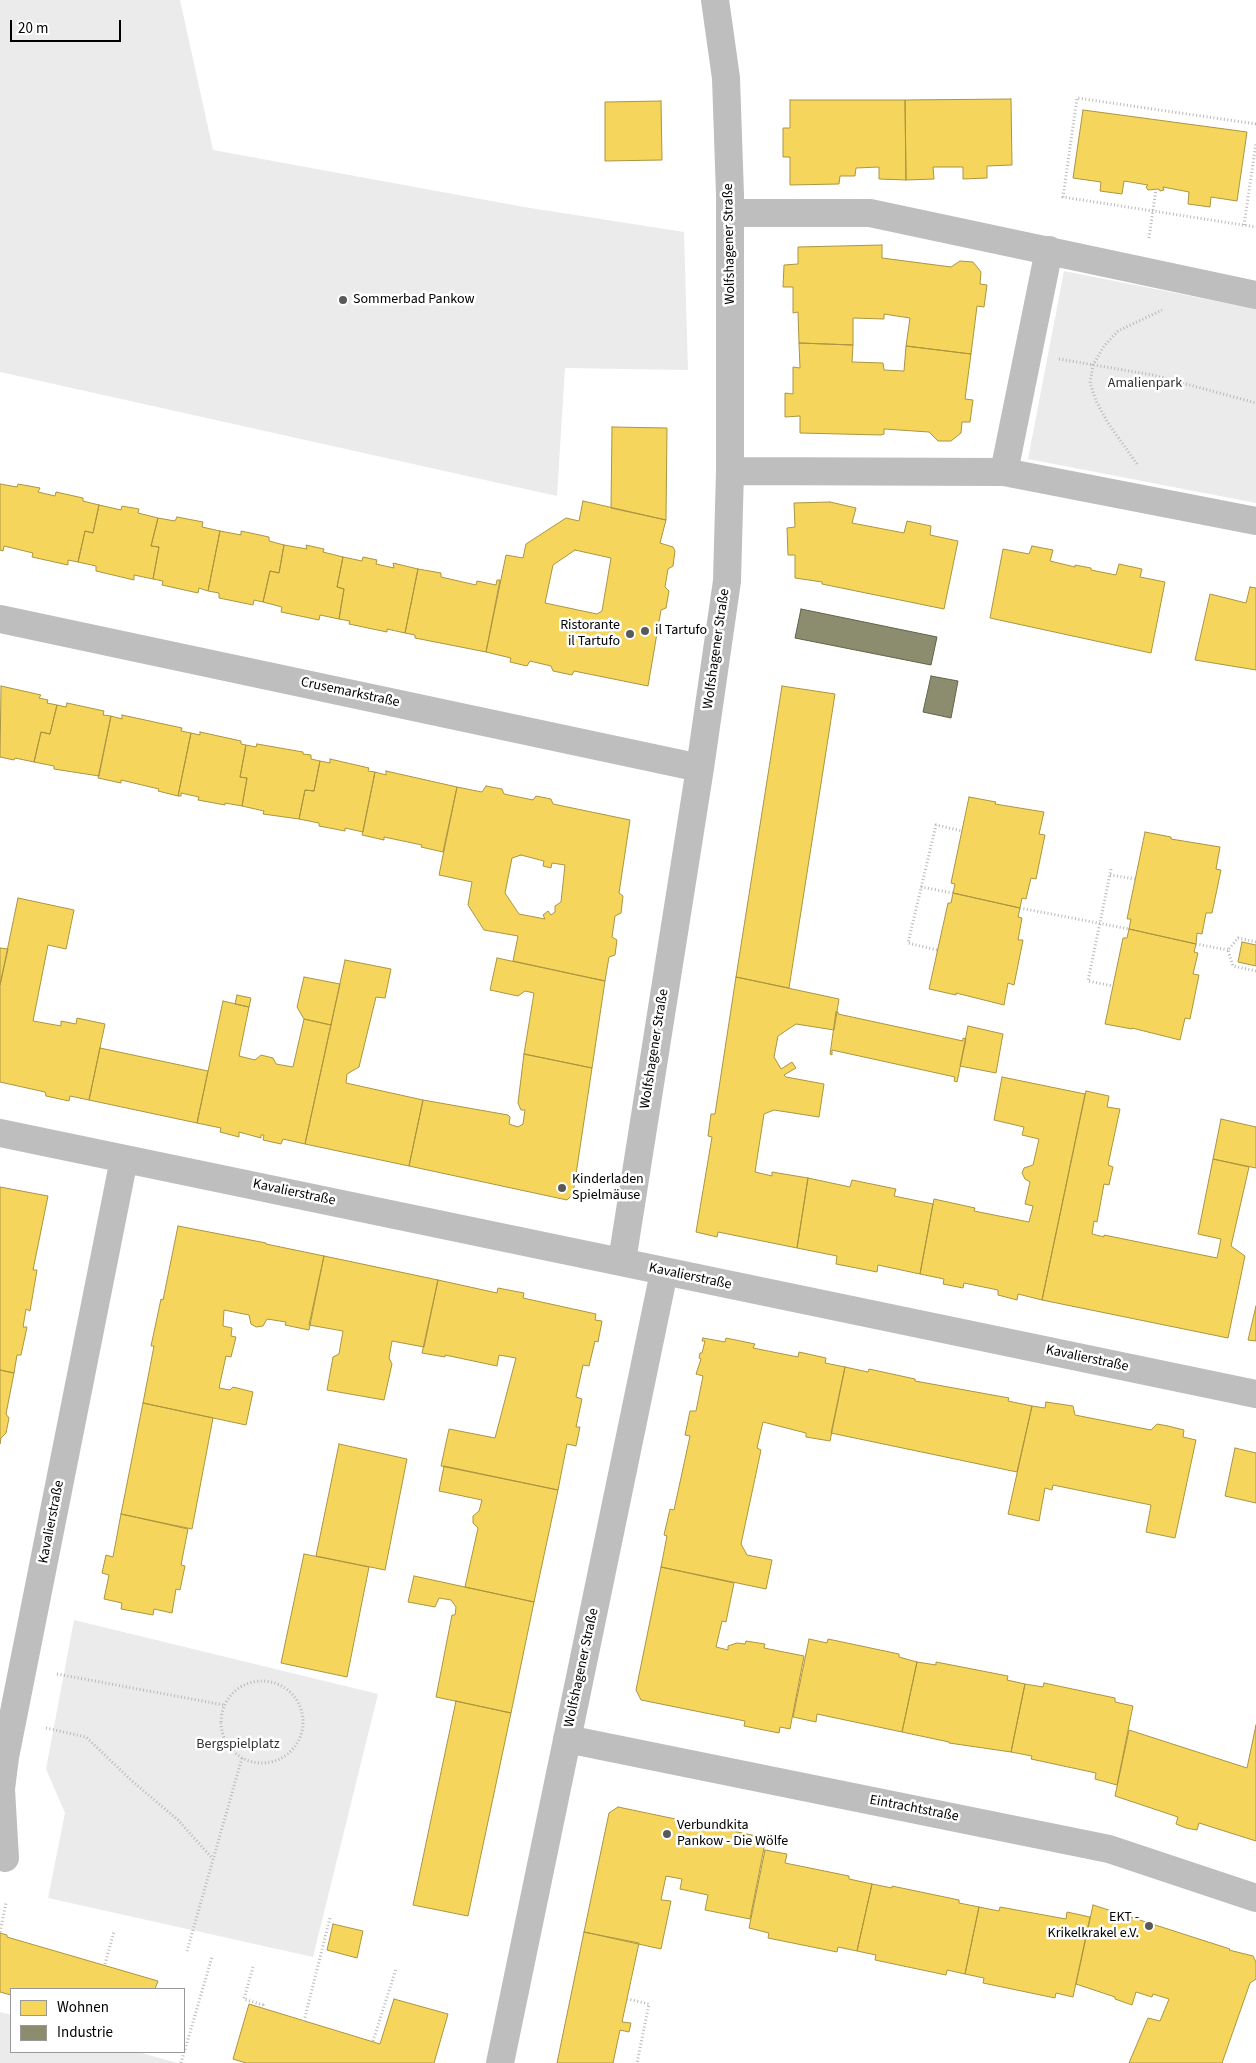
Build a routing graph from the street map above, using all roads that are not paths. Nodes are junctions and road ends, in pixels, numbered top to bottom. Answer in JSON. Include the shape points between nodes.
{"nodes":[{"id":1,"x":716,"y":0,"type":"edge"},
{"id":2,"x":730,"y":213,"type":"junction"},
{"id":3,"x":1049,"y":250,"type":"junction"},
{"id":4,"x":1256,"y":295,"type":"edge"},
{"id":5,"x":730,"y":471,"type":"junction"},
{"id":6,"x":1004,"y":472,"type":"junction"},
{"id":7,"x":1256,"y":521,"type":"edge"},
{"id":8,"x":0,"y":620,"type":"edge"},
{"id":9,"x":700,"y":768,"type":"junction"},
{"id":10,"x":0,"y":1134,"type":"edge"},
{"id":11,"x":124,"y":1159,"type":"junction"},
{"id":12,"x":622,"y":1261,"type":"junction"},
{"id":13,"x":664,"y":1272,"type":"junction"},
{"id":14,"x":1256,"y":1394,"type":"edge"},
{"id":15,"x":567,"y":1739,"type":"junction"},
{"id":16,"x":5,"y":1858,"type":"dead end"},
{"id":17,"x":1256,"y":1898,"type":"edge"},
{"id":18,"x":500,"y":2063,"type":"edge"}],
"edges":[{"from":1,"to":2,"type":"street","name":"Wolfshagener Straße","via":[[726,78]]},
{"from":2,"to":3,"type":"street","via":[[870,213]]},
{"from":2,"to":5,"type":"street","name":"Wolfshagener Straße"},
{"from":3,"to":4,"type":"street"},
{"from":3,"to":6,"type":"street"},
{"from":5,"to":6,"type":"street"},
{"from":5,"to":9,"type":"street","name":"Wolfshagener Straße","via":[[727,581]]},
{"from":6,"to":7,"type":"street"},
{"from":8,"to":9,"type":"street","name":"Crusemarkstraße"},
{"from":9,"to":12,"type":"street","name":"Wolfshagener Straße"},
{"from":10,"to":11,"type":"street","name":"Kavalierstraße"},
{"from":11,"to":12,"type":"street","name":"Kavalierstraße"},
{"from":11,"to":16,"type":"street","name":"Kavalierstraße","via":[[5,1757],[1,1789]]},
{"from":12,"to":13,"type":"street","name":"Kavalierstraße"},
{"from":13,"to":14,"type":"street","name":"Kavalierstraße"},
{"from":13,"to":15,"type":"street","name":"Wolfshagener Straße"},
{"from":15,"to":17,"type":"street","name":"Eintrachtstraße","via":[[1109,1848]]},
{"from":15,"to":18,"type":"street","name":"Wolfshagener Straße"}]}
